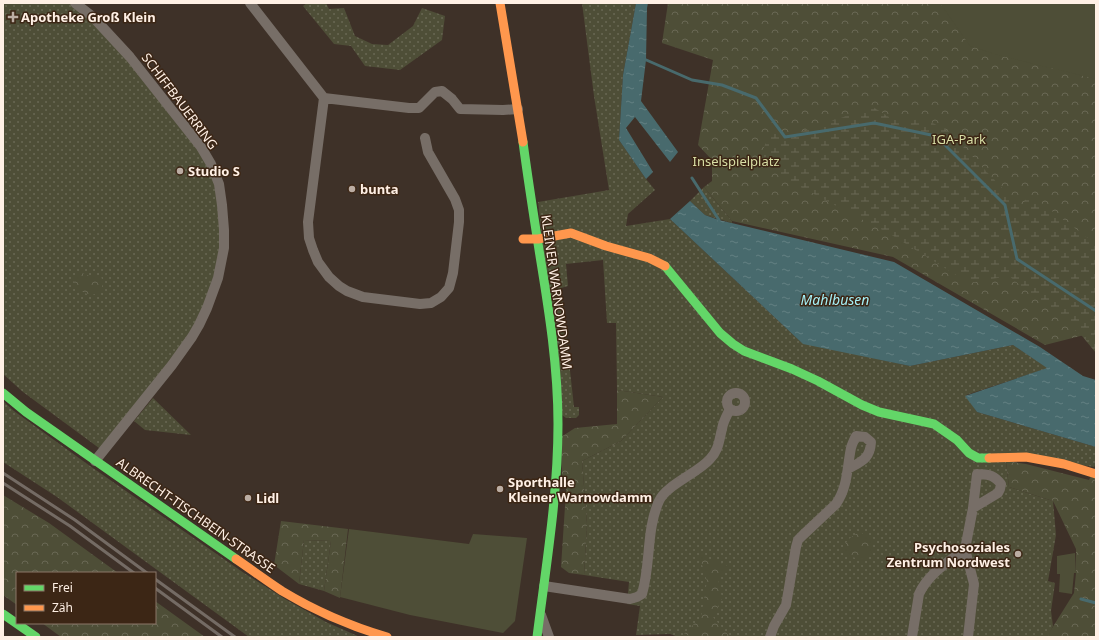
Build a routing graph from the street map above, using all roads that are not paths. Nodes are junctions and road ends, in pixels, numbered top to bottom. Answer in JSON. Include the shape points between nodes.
{"nodes":[{"id":1,"x":75,"y":3,"type":"edge"},
{"id":2,"x":250,"y":3,"type":"edge"},
{"id":3,"x":500,"y":3,"type":"edge"},
{"id":4,"x":324,"y":98,"type":"junction"},
{"id":5,"x":518,"y":109,"type":"junction"},
{"id":6,"x":425,"y":138,"type":"dead end"},
{"id":7,"x":538,"y":238,"type":"junction"},
{"id":8,"x":524,"y":239,"type":"dead end"},
{"id":9,"x":3,"y":393,"type":"edge"},
{"id":10,"x":730,"y":409,"type":"dead end"},
{"id":11,"x":95,"y":461,"type":"junction"},
{"id":12,"x":848,"y":469,"type":"dead end"},
{"id":13,"x":1096,"y":474,"type":"edge"},
{"id":14,"x":972,"y":508,"type":"dead end"},
{"id":15,"x":965,"y":549,"type":"junction"},
{"id":16,"x":544,"y":586,"type":"junction"},
{"id":17,"x":540,"y":612,"type":"junction"},
{"id":18,"x":3,"y":614,"type":"edge"},
{"id":19,"x":16,"y":623,"type":"edge"},
{"id":20,"x":17,"y":624,"type":"edge"},
{"id":21,"x":36,"y":637,"type":"edge"},
{"id":22,"x":387,"y":637,"type":"edge"},
{"id":23,"x":537,"y":637,"type":"edge"},
{"id":24,"x":549,"y":637,"type":"edge"},
{"id":25,"x":770,"y":637,"type":"edge"},
{"id":26,"x":912,"y":637,"type":"edge"},
{"id":27,"x":968,"y":637,"type":"edge"}],
"edges":[{"from":1,"to":11,"type":"street","name":"SCHIFFBAUERRING","via":[[93,17],[130,57],[201,147],[218,184],[224,230],[224,248],[218,278],[207,308],[192,337]]},
{"from":2,"to":4,"type":"street"},
{"from":3,"to":5,"type":"main road","name":"KLEINER WARNOWDAMM"},
{"from":4,"to":5,"type":"street","via":[[419,108],[435,92],[442,91],[460,109]]},
{"from":4,"to":6,"type":"street","via":[[308,222],[309,238],[318,262],[329,276],[339,286],[356,295],[420,304],[431,303],[449,288],[454,273],[459,210],[428,152]]},
{"from":5,"to":7,"type":"main road","name":"KLEINER WARNOWDAMM"},
{"from":7,"to":8,"type":"main road"},
{"from":7,"to":13,"type":"main road","via":[[571,233],[658,262],[666,267],[720,333],[744,351],[818,380],[880,412],[934,424],[978,458],[1026,457],[1064,464]]},
{"from":7,"to":16,"type":"main road","name":"KLEINER WARNOWDAMM","via":[[555,370],[558,422],[555,488]]},
{"from":9,"to":11,"type":"main road","name":"ALBRECHT-TISCHBEIN-STRASSE"},
{"from":10,"to":16,"type":"street","via":[[722,427],[717,450],[710,460],[666,491],[659,500],[651,527],[642,594],[630,599]]},
{"from":11,"to":22,"type":"main road","name":"ALBRECHT-TISCHBEIN-STRASSE","via":[[281,590],[338,620]]},
{"from":12,"to":25,"type":"street","via":[[841,498],[798,540],[786,605]]},
{"from":14,"to":15,"type":"street"},
{"from":15,"to":26,"type":"street","via":[[921,589]]},
{"from":15,"to":27,"type":"street","via":[[974,584]]},
{"from":16,"to":17,"type":"main road","name":"KLEINER WARNOWDAMM"},
{"from":17,"to":23,"type":"main road","name":"KLEINER WARNOWDAMM"},
{"from":17,"to":24,"type":"street"},
{"from":18,"to":19,"type":"main road"},
{"from":20,"to":21,"type":"main road"}]}
